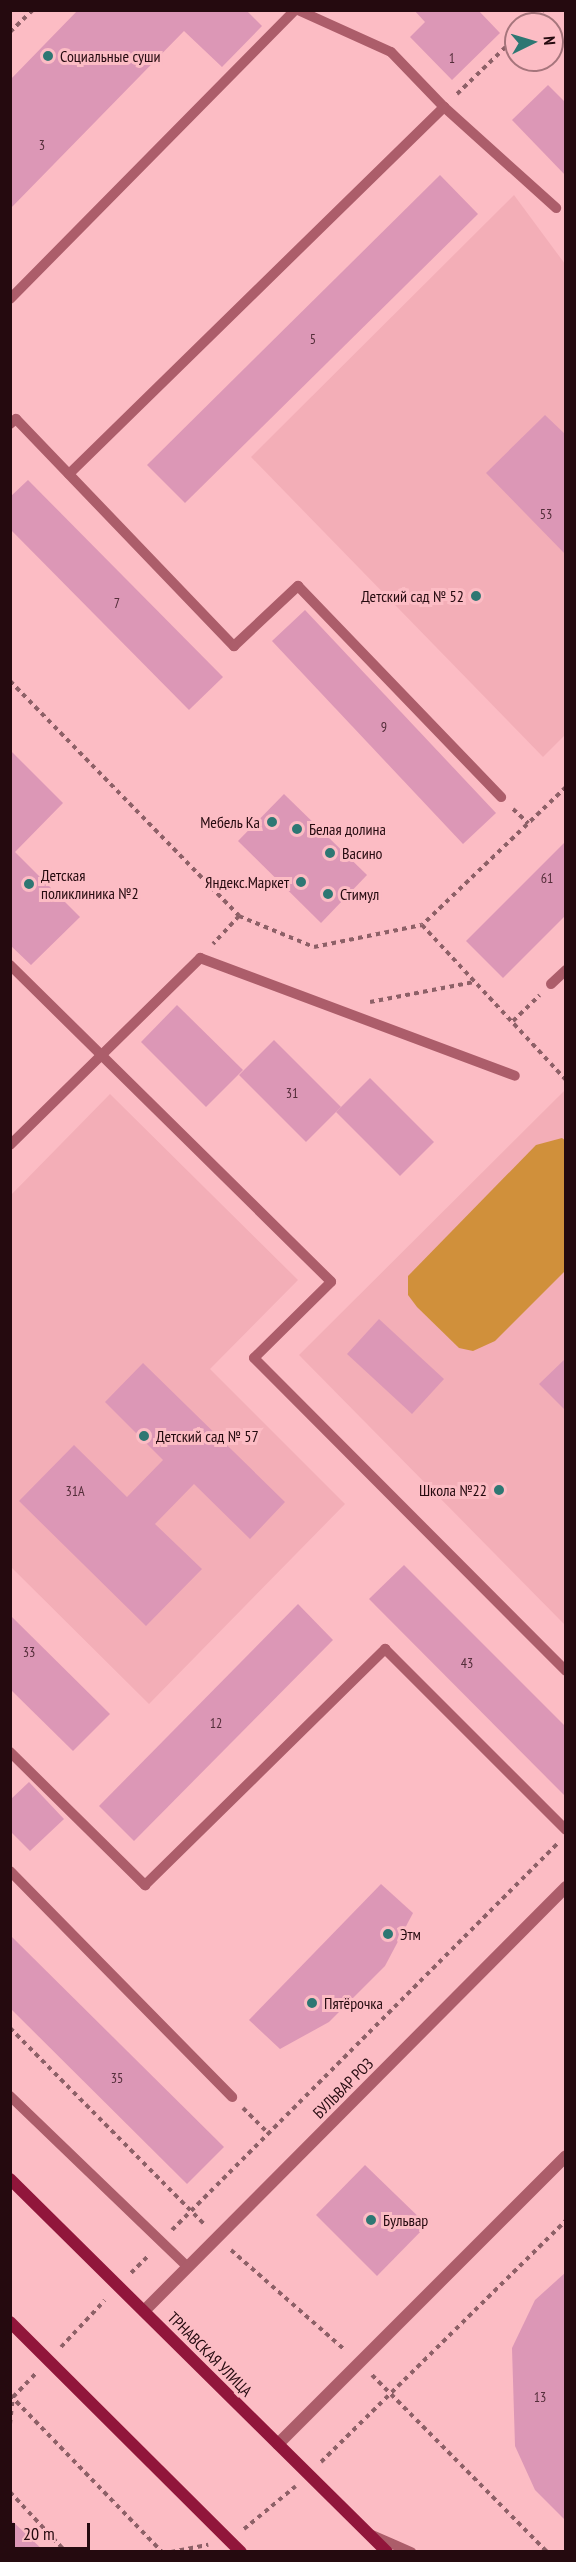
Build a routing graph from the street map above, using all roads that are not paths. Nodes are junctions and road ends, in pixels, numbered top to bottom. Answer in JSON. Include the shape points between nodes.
{"nodes":[{"id":1,"x":297,"y":10,"type":"edge"},
{"id":2,"x":444,"y":107,"type":"junction"},
{"id":3,"x":556,"y":208,"type":"dead end"},
{"id":4,"x":10,"y":299,"type":"edge"},
{"id":5,"x":10,"y":424,"type":"edge"},
{"id":6,"x":69,"y":474,"type":"junction"},
{"id":7,"x":501,"y":797,"type":"dead end"},
{"id":8,"x":10,"y":965,"type":"edge"},
{"id":9,"x":566,"y":970,"type":"edge"},
{"id":10,"x":551,"y":984,"type":"road end"},
{"id":11,"x":100,"y":1055,"type":"junction"},
{"id":12,"x":515,"y":1076,"type":"dead end"},
{"id":13,"x":10,"y":1145,"type":"edge"},
{"id":14,"x":566,"y":1671,"type":"edge"},
{"id":15,"x":10,"y":1752,"type":"edge"},
{"id":16,"x":566,"y":1833,"type":"edge"},
{"id":17,"x":10,"y":1870,"type":"edge"},
{"id":18,"x":566,"y":1887,"type":"edge"},
{"id":19,"x":10,"y":2096,"type":"edge"},
{"id":20,"x":232,"y":2097,"type":"road end"},
{"id":21,"x":566,"y":2156,"type":"edge"},
{"id":22,"x":10,"y":2180,"type":"edge"},
{"id":23,"x":188,"y":2267,"type":"junction"},
{"id":24,"x":144,"y":2311,"type":"junction"},
{"id":25,"x":10,"y":2322,"type":"edge"},
{"id":26,"x":278,"y":2444,"type":"junction"},
{"id":27,"x":369,"y":2534,"type":"junction"},
{"id":28,"x":241,"y":2552,"type":"edge"},
{"id":29,"x":387,"y":2552,"type":"edge"},
{"id":30,"x":411,"y":2552,"type":"edge"}],
"edges":[{"from":1,"to":2,"type":"lane","via":[[391,52]]},
{"from":1,"to":4,"type":"lane"},
{"from":2,"to":3,"type":"lane"},
{"from":2,"to":6,"type":"lane"},
{"from":5,"to":6,"type":"lane","via":[[16,419]]},
{"from":6,"to":7,"type":"lane","via":[[234,646],[298,586]]},
{"from":8,"to":11,"type":"lane"},
{"from":9,"to":10,"type":"lane"},
{"from":11,"to":12,"type":"lane","via":[[200,958]]},
{"from":11,"to":13,"type":"lane"},
{"from":11,"to":14,"type":"lane","via":[[331,1281],[254,1358]]},
{"from":15,"to":16,"type":"lane","via":[[145,1885],[385,1649]]},
{"from":17,"to":20,"type":"lane"},
{"from":18,"to":23,"type":"street","name":"БУЛЬВАР РОЗ"},
{"from":19,"to":23,"type":"lane"},
{"from":21,"to":26,"type":"street"},
{"from":22,"to":24,"type":"main road","name":"ТРНАВСКАЯ УЛИЦА"},
{"from":23,"to":24,"type":"street","name":"БУЛЬВАР РОЗ"},
{"from":24,"to":26,"type":"main road","name":"ТРНАВСКАЯ УЛИЦА"},
{"from":25,"to":28,"type":"main road"},
{"from":26,"to":27,"type":"main road","name":"ТРНАВСКАЯ УЛИЦА"},
{"from":27,"to":29,"type":"main road","name":"ТРНАВСКАЯ УЛИЦА"},
{"from":27,"to":30,"type":"lane"}]}
